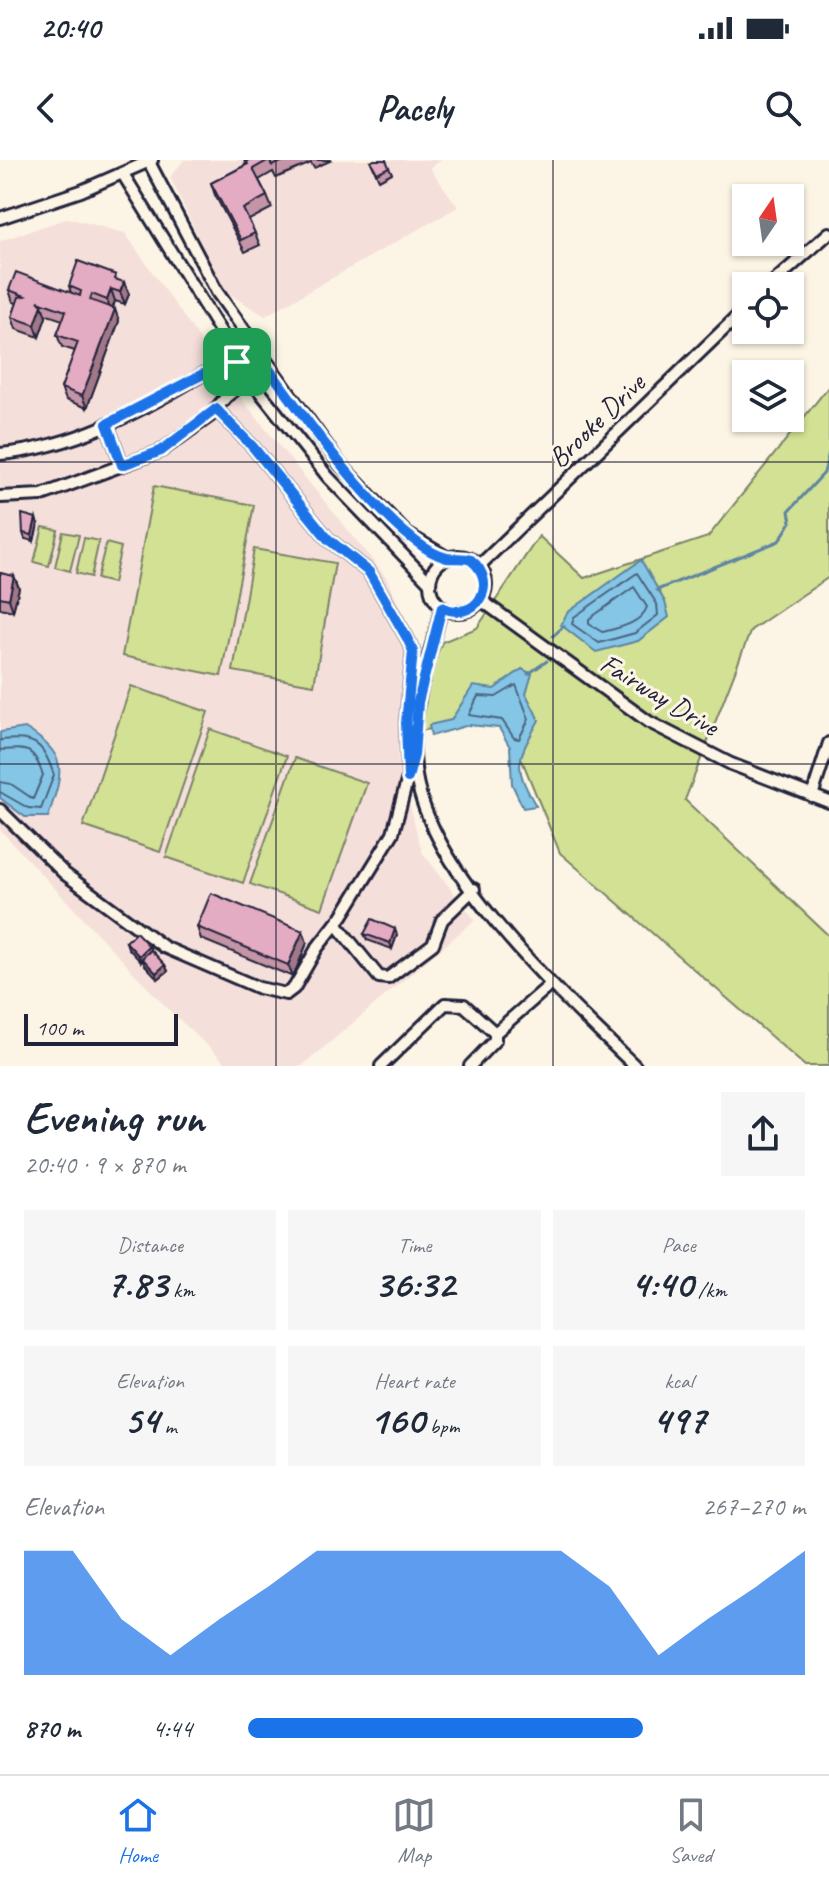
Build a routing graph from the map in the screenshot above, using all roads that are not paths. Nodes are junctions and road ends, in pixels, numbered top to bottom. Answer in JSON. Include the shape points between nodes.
{"nodes":[{"id":1,"x":151,"y":161,"type":"edge"},
{"id":2,"x":123,"y":174,"type":"junction"},
{"id":3,"x":0,"y":218,"type":"edge"},
{"id":4,"x":829,"y":233,"type":"edge"},
{"id":5,"x":785,"y":272,"type":"edge"},
{"id":6,"x":732,"y":322,"type":"edge"},
{"id":7,"x":254,"y":348,"type":"junction"},
{"id":8,"x":237,"y":362,"type":"junction"},
{"id":9,"x":266,"y":365,"type":"junction"},
{"id":10,"x":249,"y":378,"type":"junction"},
{"id":11,"x":216,"y":409,"type":"junction"},
{"id":12,"x":107,"y":424,"type":"junction"},
{"id":13,"x":0,"y":454,"type":"edge"},
{"id":14,"x":122,"y":465,"type":"junction"},
{"id":15,"x":0,"y":497,"type":"edge"},
{"id":16,"x":448,"y":558,"type":"junction"},
{"id":17,"x":479,"y":566,"type":"junction"},
{"id":18,"x":430,"y":583,"type":"junction"},
{"id":19,"x":481,"y":600,"type":"junction"},
{"id":20,"x":442,"y":607,"type":"junction"},
{"id":21,"x":829,"y":743,"type":"edge"},
{"id":22,"x":414,"y":755,"type":"junction"},
{"id":23,"x":408,"y":778,"type":"junction"},
{"id":24,"x":812,"y":796,"type":"junction"},
{"id":25,"x":829,"y":802,"type":"edge"},
{"id":26,"x":0,"y":810,"type":"edge"},
{"id":27,"x":474,"y":889,"type":"junction"},
{"id":28,"x":336,"y":924,"type":"junction"},
{"id":29,"x":550,"y":985,"type":"junction"},
{"id":30,"x":495,"y":1033,"type":"junction"},
{"id":31,"x":381,"y":1066,"type":"edge"},
{"id":32,"x":470,"y":1066,"type":"edge"},
{"id":33,"x":635,"y":1066,"type":"edge"}],
"edges":[{"from":1,"to":2,"type":"street"},
{"from":1,"to":7,"type":"street","via":[[217,292]]},
{"from":2,"to":3,"type":"street"},
{"from":2,"to":8,"type":"street"},
{"from":4,"to":5,"type":"street"},
{"from":6,"to":17,"type":"street","name":"Brooke Drive"},
{"from":7,"to":8,"type":"street"},
{"from":7,"to":9,"type":"street"},
{"from":8,"to":10,"type":"street"},
{"from":8,"to":12,"type":"street"},
{"from":9,"to":10,"type":"street"},
{"from":9,"to":16,"type":"street","via":[[340,464],[407,534]]},
{"from":10,"to":11,"type":"street"},
{"from":10,"to":18,"type":"street","via":[[328,477]]},
{"from":11,"to":14,"type":"street","via":[[161,451]]},
{"from":11,"to":23,"type":"street","via":[[328,539],[369,572],[407,638],[413,651],[406,723]]},
{"from":12,"to":13,"type":"street","via":[[29,451]]},
{"from":12,"to":14,"type":"street"},
{"from":14,"to":15,"type":"street","via":[[42,495]]},
{"from":16,"to":17,"type":"street","via":[[464,557]]},
{"from":16,"to":18,"type":"street","via":[[435,568]]},
{"from":17,"to":19,"type":"street","via":[[485,582]]},
{"from":18,"to":20,"type":"street"},
{"from":19,"to":20,"type":"street","via":[[463,612]]},
{"from":19,"to":24,"type":"street","name":"Fairway Drive","via":[[649,722],[731,764]]},
{"from":20,"to":22,"type":"street","via":[[418,702]]},
{"from":21,"to":24,"type":"street"},
{"from":22,"to":23,"type":"street"},
{"from":22,"to":27,"type":"street","via":[[424,808],[445,850]]},
{"from":23,"to":28,"type":"street","via":[[393,833]]},
{"from":24,"to":25,"type":"street","name":"Fairway Drive"},
{"from":26,"to":28,"type":"street","via":[[65,874],[164,947],[276,994],[294,988]]},
{"from":27,"to":28,"type":"street","via":[[442,920],[433,944],[388,978],[379,977]]},
{"from":27,"to":29,"type":"street"},
{"from":29,"to":30,"type":"street"},
{"from":29,"to":33,"type":"street"},
{"from":30,"to":31,"type":"street","via":[[464,1005],[445,1004]]},
{"from":30,"to":32,"type":"street","via":[[495,1040]]}]}
